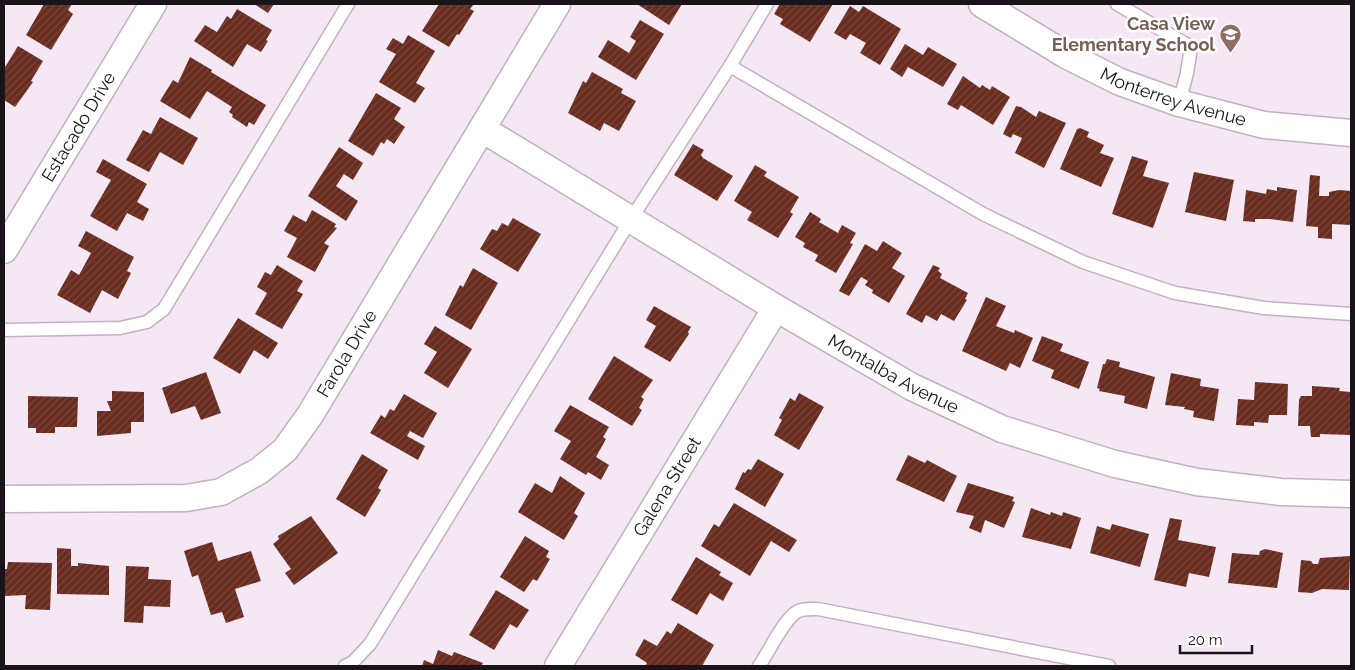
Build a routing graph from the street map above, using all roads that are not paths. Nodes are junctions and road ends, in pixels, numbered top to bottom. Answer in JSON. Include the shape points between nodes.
{"nodes":[{"id":1,"x":152,"y":4,"type":"edge"},
{"id":2,"x":348,"y":4,"type":"edge"},
{"id":3,"x":557,"y":4,"type":"edge"},
{"id":4,"x":767,"y":4,"type":"edge"},
{"id":5,"x":982,"y":4,"type":"edge"},
{"id":6,"x":1117,"y":4,"type":"edge"},
{"id":7,"x":730,"y":66,"type":"junction"},
{"id":8,"x":1179,"y":103,"type":"junction"},
{"id":9,"x":482,"y":128,"type":"junction"},
{"id":10,"x":1351,"y":133,"type":"edge"},
{"id":11,"x":631,"y":219,"type":"junction"},
{"id":12,"x":4,"y":250,"type":"edge"},
{"id":13,"x":776,"y":308,"type":"junction"},
{"id":14,"x":1351,"y":314,"type":"edge"},
{"id":15,"x":4,"y":330,"type":"edge"},
{"id":16,"x":1351,"y":494,"type":"edge"},
{"id":17,"x":4,"y":499,"type":"edge"},
{"id":18,"x":344,"y":666,"type":"edge"},
{"id":19,"x":558,"y":666,"type":"edge"},
{"id":20,"x":759,"y":666,"type":"edge"},
{"id":21,"x":1109,"y":666,"type":"edge"}],
"edges":[{"from":1,"to":12,"type":"street","name":"Estacado Drive"},
{"from":2,"to":15,"type":"lane","via":[[164,309],[147,322],[120,328]]},
{"from":3,"to":9,"type":"street","name":"Farola Drive"},
{"from":4,"to":7,"type":"lane"},
{"from":5,"to":8,"type":"street","name":"Monterrey Avenue","via":[[1066,55],[1120,82]]},
{"from":6,"to":8,"type":"lane","via":[[1191,47]]},
{"from":7,"to":11,"type":"lane"},
{"from":7,"to":14,"type":"lane","via":[[982,214],[1083,262],[1175,292],[1264,308]]},
{"from":8,"to":10,"type":"street","name":"Monterrey Avenue","via":[[1264,124]]},
{"from":9,"to":11,"type":"street","name":"Montalba Avenue"},
{"from":9,"to":17,"type":"street","name":"Farola Drive","via":[[310,415],[285,450],[259,471],[221,492],[186,498]]},
{"from":11,"to":13,"type":"street","name":"Montalba Avenue"},
{"from":11,"to":18,"type":"lane","via":[[370,644],[353,662]]},
{"from":13,"to":16,"type":"street","name":"Montalba Avenue","via":[[912,387],[1002,429],[1115,464],[1197,482],[1281,492]]},
{"from":13,"to":19,"type":"street","name":"Galena Street"},
{"from":20,"to":21,"type":"lane","via":[[795,613],[803,609],[818,609]]}]}
